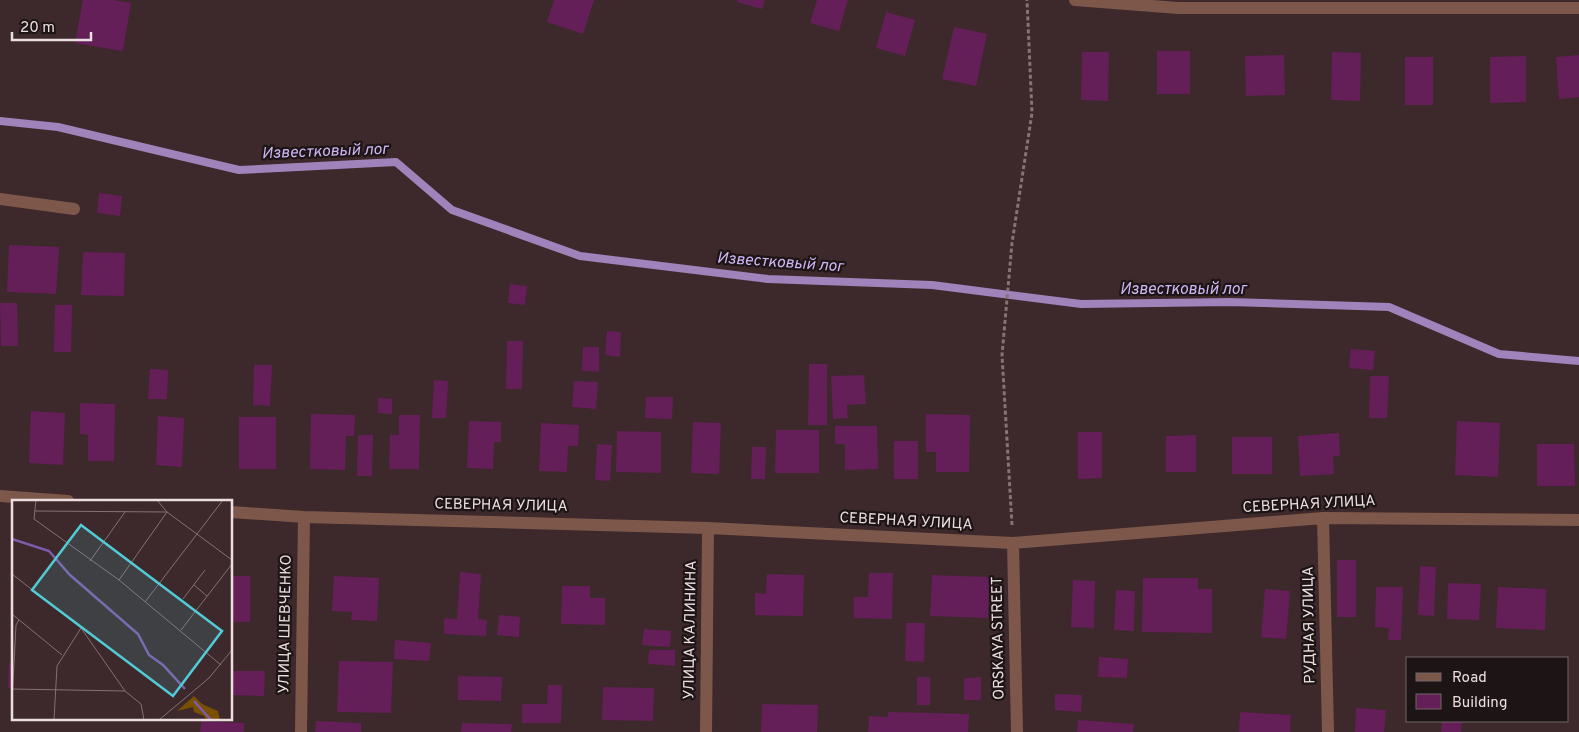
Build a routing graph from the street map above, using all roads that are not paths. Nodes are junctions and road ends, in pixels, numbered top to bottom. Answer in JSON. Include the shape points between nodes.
{"nodes":[{"id":1,"x":1075,"y":0,"type":"edge"},
{"id":2,"x":1579,"y":8,"type":"edge"},
{"id":3,"x":0,"y":199,"type":"edge"},
{"id":4,"x":74,"y":209,"type":"dead end"},
{"id":5,"x":0,"y":496,"type":"edge"},
{"id":6,"x":54,"y":500,"type":"edge"},
{"id":7,"x":232,"y":512,"type":"edge"},
{"id":8,"x":304,"y":517,"type":"junction"},
{"id":9,"x":1323,"y":518,"type":"junction"},
{"id":10,"x":1579,"y":520,"type":"edge"},
{"id":11,"x":708,"y":528,"type":"junction"},
{"id":12,"x":1013,"y":543,"type":"junction"},
{"id":13,"x":301,"y":732,"type":"edge"},
{"id":14,"x":706,"y":732,"type":"edge"},
{"id":15,"x":1017,"y":732,"type":"edge"},
{"id":16,"x":1328,"y":732,"type":"edge"}],
"edges":[{"from":1,"to":2,"type":"street","via":[[1178,8]]},
{"from":3,"to":4,"type":"street"},
{"from":5,"to":6,"type":"street"},
{"from":7,"to":8,"type":"street","name":"СЕВЕРНАЯ УЛИЦА"},
{"from":8,"to":11,"type":"street","name":"СЕВЕРНАЯ УЛИЦА"},
{"from":8,"to":13,"type":"street","name":"УЛИЦА ШЕВЧЕНКО"},
{"from":9,"to":10,"type":"street","name":"СЕВЕРНАЯ УЛИЦА"},
{"from":9,"to":12,"type":"street","name":"СЕВЕРНАЯ УЛИЦА"},
{"from":9,"to":16,"type":"street","name":"РУДНАЯ УЛИЦА"},
{"from":11,"to":12,"type":"street","name":"СЕВЕРНАЯ УЛИЦА"},
{"from":11,"to":14,"type":"street","name":"УЛИЦА КАЛИНИНА"},
{"from":12,"to":15,"type":"street","name":"ORSKAYA STREET"}]}
